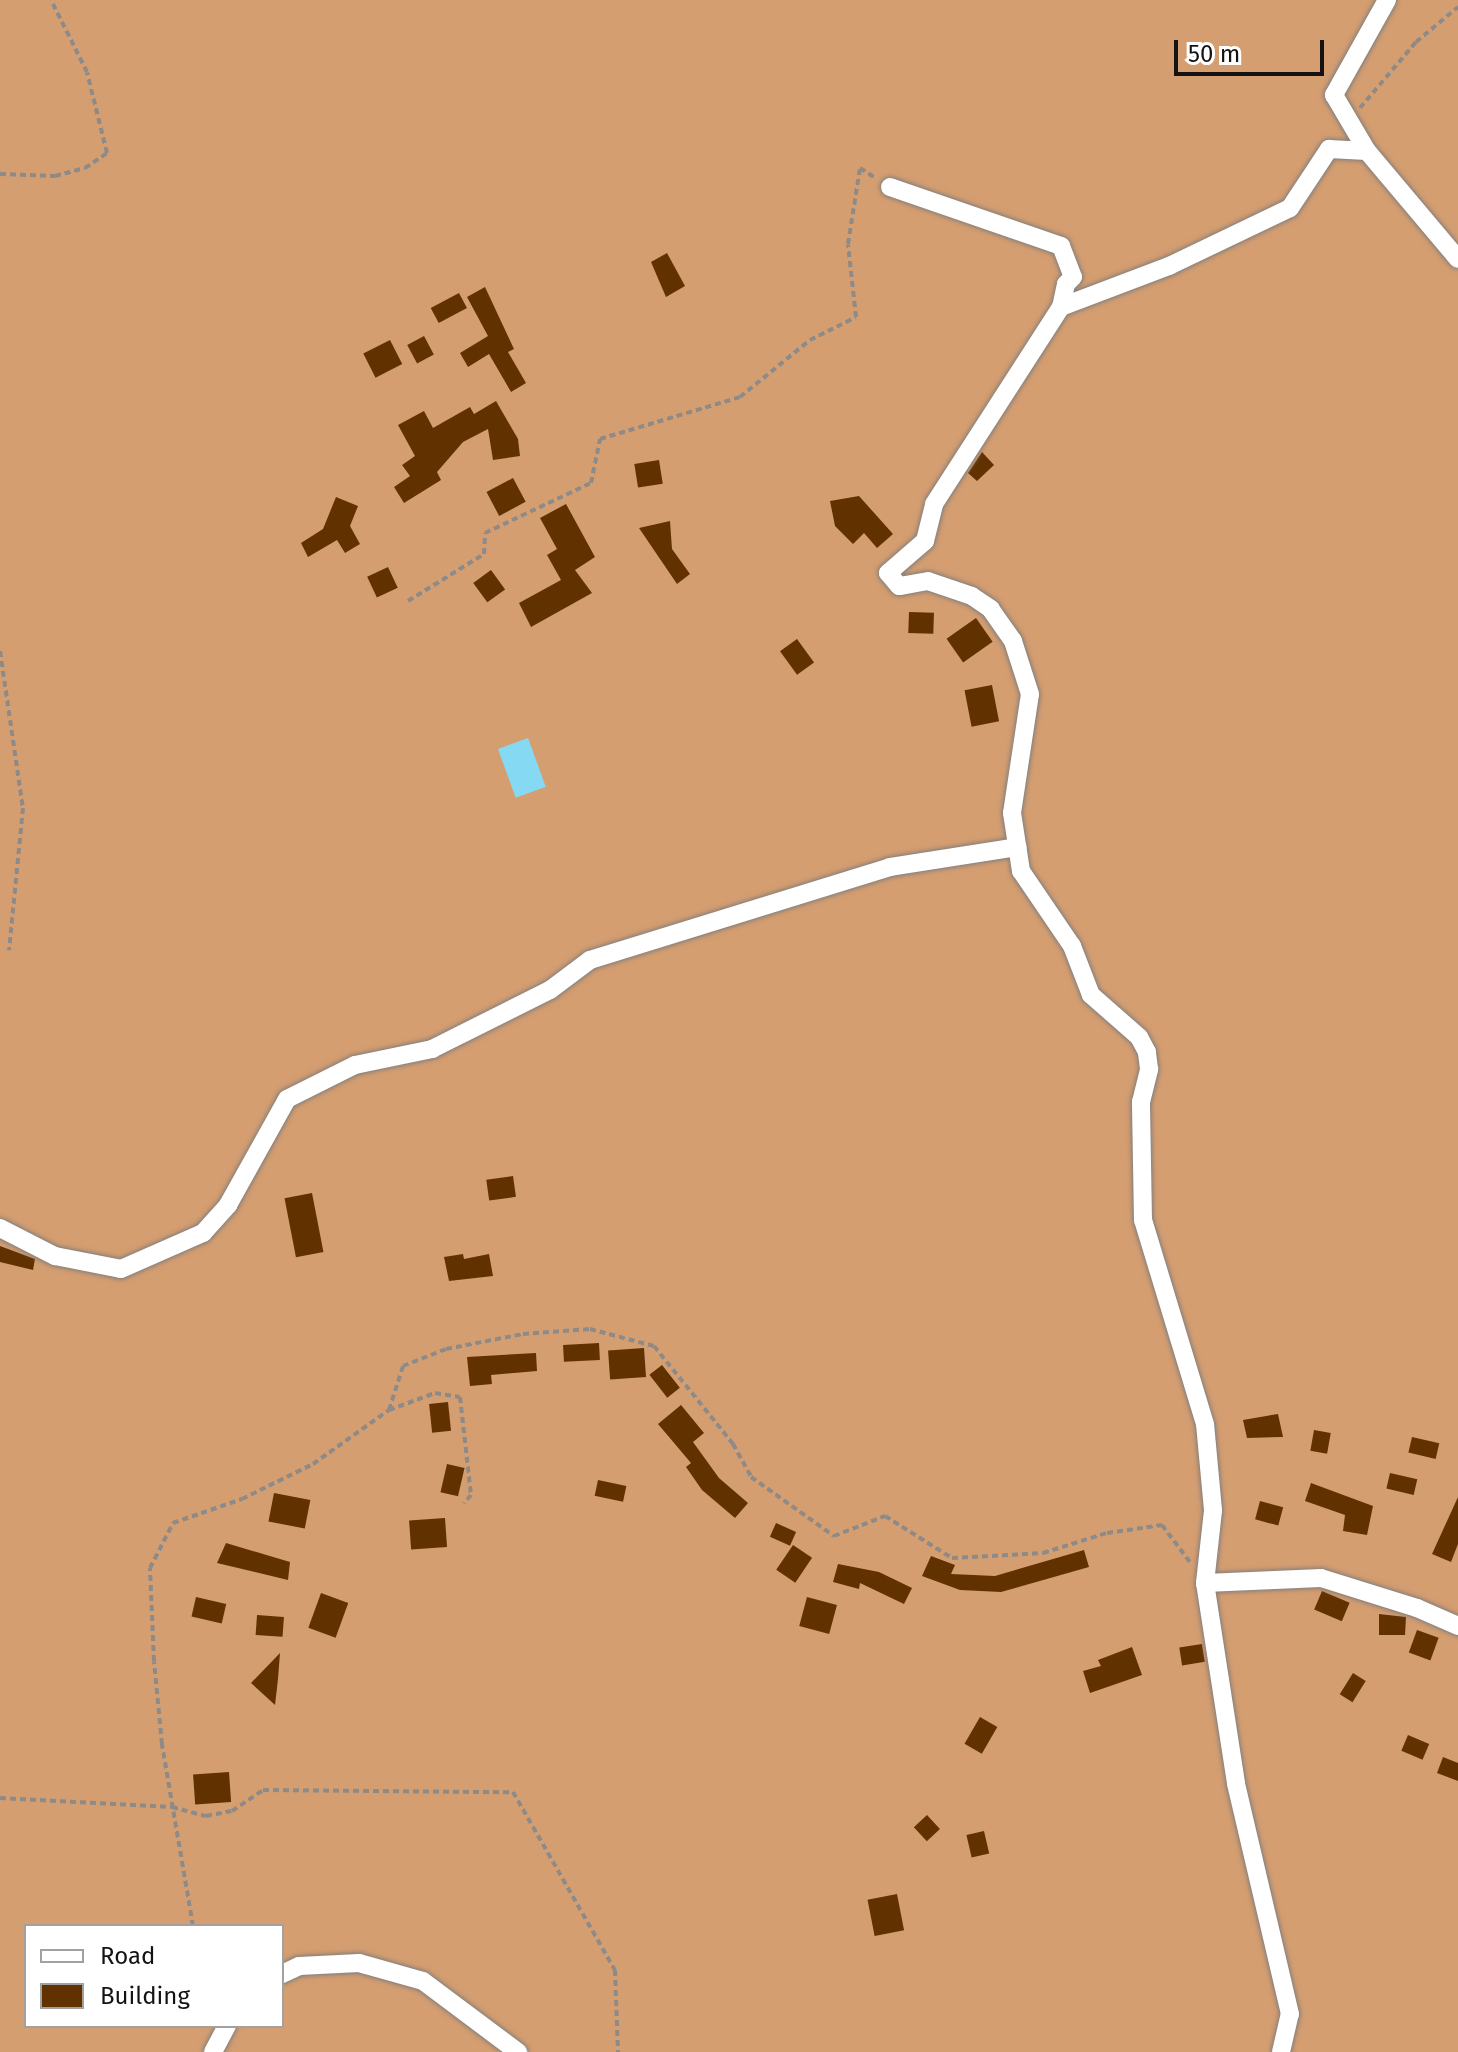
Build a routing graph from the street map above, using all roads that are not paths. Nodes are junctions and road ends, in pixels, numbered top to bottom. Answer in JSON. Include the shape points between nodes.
{"nodes":[{"id":1,"x":1387,"y":0,"type":"edge"},
{"id":2,"x":1367,"y":151,"type":"junction"},
{"id":3,"x":890,"y":187,"type":"road end"},
{"id":4,"x":1458,"y":259,"type":"edge"},
{"id":5,"x":1061,"y":307,"type":"junction"},
{"id":6,"x":1017,"y":847,"type":"junction"},
{"id":7,"x":0,"y":1228,"type":"edge"},
{"id":8,"x":1205,"y":1583,"type":"junction"},
{"id":9,"x":1458,"y":1626,"type":"edge"},
{"id":10,"x":284,"y":1973,"type":"edge"},
{"id":11,"x":226,"y":2028,"type":"edge"},
{"id":12,"x":213,"y":2052,"type":"edge"},
{"id":13,"x":518,"y":2052,"type":"edge"},
{"id":14,"x":1281,"y":2052,"type":"edge"}],
"edges":[{"from":1,"to":2,"type":"street","via":[[1334,95]]},
{"from":2,"to":4,"type":"street"},
{"from":2,"to":5,"type":"street","via":[[1329,149],[1290,208],[1169,266]]},
{"from":3,"to":5,"type":"street","via":[[1061,246],[1073,277]]},
{"from":5,"to":6,"type":"street","via":[[934,504],[925,541],[888,573],[899,586],[928,581],[972,596],[991,609],[1013,641],[1030,694],[1012,813]]},
{"from":6,"to":7,"type":"street","via":[[890,867],[590,960],[550,990],[432,1049],[355,1065],[287,1099],[228,1205],[203,1233],[121,1269],[55,1256]]},
{"from":6,"to":8,"type":"street","via":[[1021,871],[1072,946],[1091,995],[1139,1037],[1147,1052],[1149,1069],[1141,1102],[1143,1220],[1205,1424],[1213,1510]]},
{"from":8,"to":9,"type":"street","via":[[1321,1578]]},
{"from":8,"to":14,"type":"street","via":[[1236,1783],[1287,2000]]},
{"from":10,"to":13,"type":"street","via":[[299,1966],[359,1963],[423,1981]]},
{"from":11,"to":12,"type":"street"}]}
